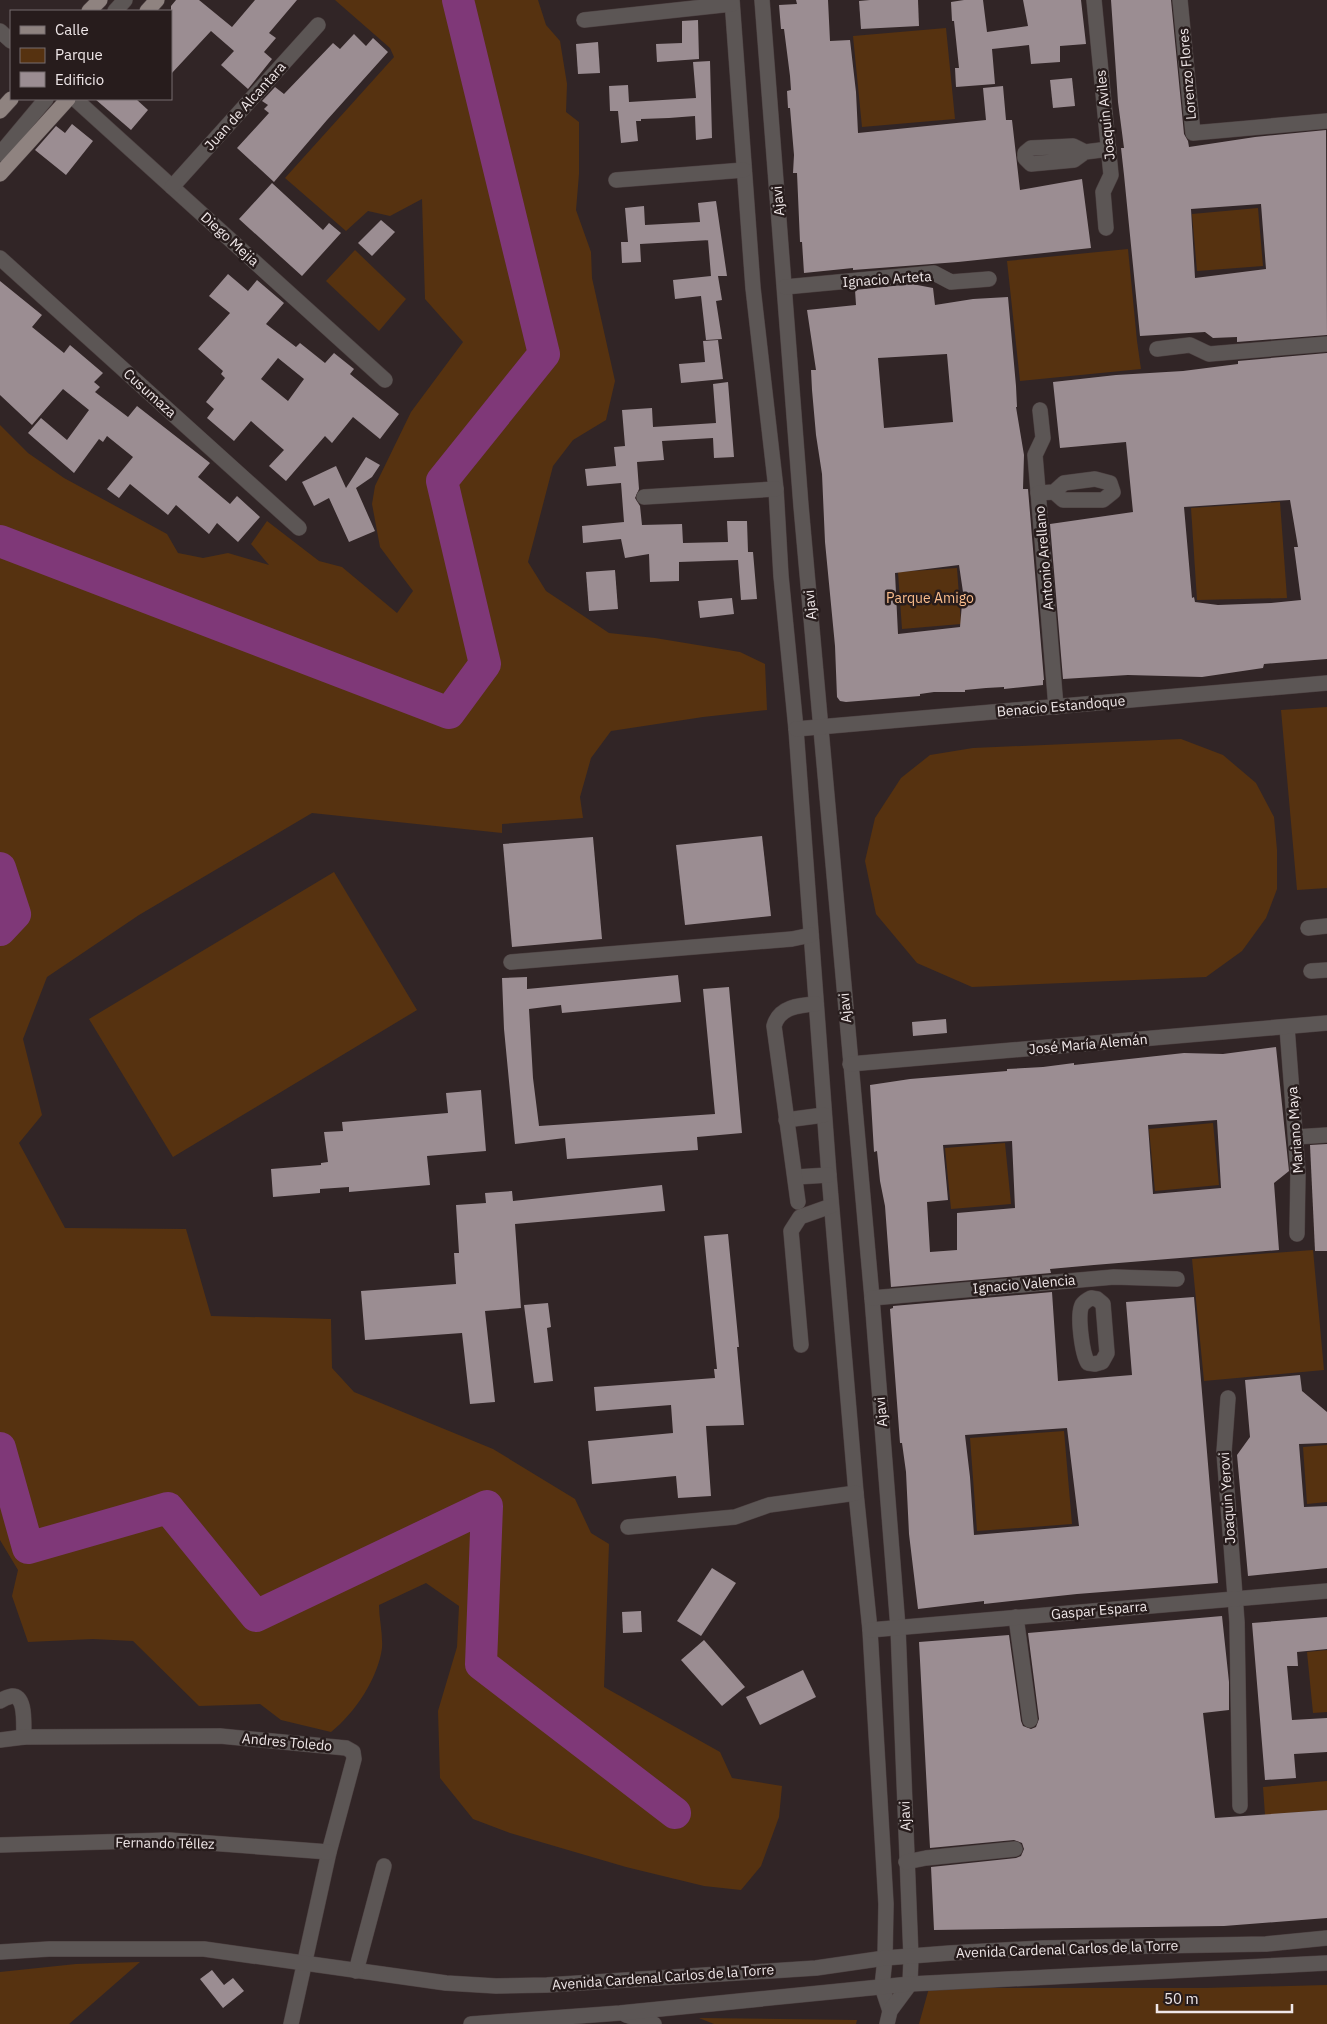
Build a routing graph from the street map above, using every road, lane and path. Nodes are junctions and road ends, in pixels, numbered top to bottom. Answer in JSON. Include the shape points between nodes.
{"nodes":[{"id":1,"x":100,"y":0,"type":"edge"},
{"id":2,"x":125,"y":0,"type":"edge"},
{"id":3,"x":157,"y":0,"type":"edge"},
{"id":4,"x":762,"y":0,"type":"edge"},
{"id":5,"x":1094,"y":0,"type":"edge"},
{"id":6,"x":1180,"y":0,"type":"edge"},
{"id":7,"x":732,"y":2,"type":"edge"},
{"id":8,"x":91,"y":10,"type":"edge"},
{"id":9,"x":116,"y":10,"type":"edge"},
{"id":10,"x":147,"y":10,"type":"edge"},
{"id":11,"x":584,"y":20,"type":"dead end"},
{"id":12,"x":318,"y":25,"type":"dead end"},
{"id":13,"x":0,"y":31,"type":"edge"},
{"id":14,"x":10,"y":41,"type":"edge"},
{"id":15,"x":12,"y":100,"type":"edge"},
{"id":16,"x":12,"y":100,"type":"edge"},
{"id":17,"x":45,"y":100,"type":"edge"},
{"id":18,"x":67,"y":100,"type":"edge"},
{"id":19,"x":76,"y":100,"type":"edge"},
{"id":20,"x":0,"y":112,"type":"edge"},
{"id":21,"x":0,"y":116,"type":"edge"},
{"id":22,"x":1327,"y":121,"type":"edge"},
{"id":23,"x":1109,"y":149,"type":"junction"},
{"id":24,"x":1085,"y":152,"type":"dead end"},
{"id":25,"x":0,"y":154,"type":"edge"},
{"id":26,"x":744,"y":170,"type":"junction"},
{"id":27,"x":0,"y":174,"type":"edge"},
{"id":28,"x":616,"y":180,"type":"dead end"},
{"id":29,"x":172,"y":187,"type":"junction"},
{"id":30,"x":1106,"y":228,"type":"dead end"},
{"id":31,"x":0,"y":258,"type":"edge"},
{"id":32,"x":989,"y":279,"type":"dead end"},
{"id":33,"x":785,"y":287,"type":"junction"},
{"id":34,"x":1327,"y":344,"type":"edge"},
{"id":35,"x":1157,"y":349,"type":"dead end"},
{"id":36,"x":385,"y":380,"type":"dead end"},
{"id":37,"x":1040,"y":410,"type":"dead end"},
{"id":38,"x":776,"y":489,"type":"junction"},
{"id":39,"x":1054,"y":492,"type":"dead end"},
{"id":40,"x":1038,"y":493,"type":"junction"},
{"id":41,"x":644,"y":497,"type":"dead end"},
{"id":42,"x":299,"y":528,"type":"dead end"},
{"id":43,"x":1327,"y":684,"type":"edge"},
{"id":44,"x":1056,"y":707,"type":"junction"},
{"id":45,"x":821,"y":727,"type":"junction"},
{"id":46,"x":796,"y":729,"type":"junction"},
{"id":47,"x":1327,"y":926,"type":"edge"},
{"id":48,"x":1308,"y":928,"type":"dead end"},
{"id":49,"x":811,"y":935,"type":"junction"},
{"id":50,"x":511,"y":962,"type":"dead end"},
{"id":51,"x":1327,"y":970,"type":"edge"},
{"id":52,"x":1311,"y":971,"type":"dead end"},
{"id":53,"x":816,"y":1004,"type":"junction"},
{"id":54,"x":1327,"y":1023,"type":"edge"},
{"id":55,"x":1287,"y":1027,"type":"junction"},
{"id":56,"x":850,"y":1064,"type":"junction"},
{"id":57,"x":824,"y":1115,"type":"junction"},
{"id":58,"x":786,"y":1120,"type":"junction"},
{"id":59,"x":1327,"y":1135,"type":"edge"},
{"id":60,"x":1296,"y":1138,"type":"junction"},
{"id":61,"x":829,"y":1174,"type":"junction"},
{"id":62,"x":796,"y":1177,"type":"junction"},
{"id":63,"x":798,"y":1202,"type":"dead end"},
{"id":64,"x":831,"y":1206,"type":"junction"},
{"id":65,"x":1298,"y":1234,"type":"dead end"},
{"id":66,"x":1087,"y":1279,"type":"junction"},
{"id":67,"x":1177,"y":1279,"type":"dead end"},
{"id":68,"x":872,"y":1298,"type":"junction"},
{"id":69,"x":1091,"y":1298,"type":"dead end"},
{"id":70,"x":801,"y":1345,"type":"dead end"},
{"id":71,"x":1228,"y":1398,"type":"dead end"},
{"id":72,"x":856,"y":1493,"type":"junction"},
{"id":73,"x":628,"y":1527,"type":"dead end"},
{"id":74,"x":1327,"y":1590,"type":"edge"},
{"id":75,"x":1235,"y":1599,"type":"junction"},
{"id":76,"x":1016,"y":1618,"type":"junction"},
{"id":77,"x":898,"y":1628,"type":"junction"},
{"id":78,"x":870,"y":1630,"type":"junction"},
{"id":79,"x":0,"y":1701,"type":"edge"},
{"id":80,"x":1030,"y":1720,"type":"dead end"},
{"id":81,"x":24,"y":1737,"type":"junction"},
{"id":82,"x":0,"y":1740,"type":"edge"},
{"id":83,"x":1240,"y":1806,"type":"dead end"},
{"id":84,"x":0,"y":1845,"type":"edge"},
{"id":85,"x":1015,"y":1849,"type":"dead end"},
{"id":86,"x":330,"y":1852,"type":"junction"},
{"id":87,"x":906,"y":1862,"type":"junction"},
{"id":88,"x":384,"y":1866,"type":"dead end"},
{"id":89,"x":1327,"y":1938,"type":"edge"},
{"id":90,"x":0,"y":1952,"type":"edge"},
{"id":91,"x":912,"y":1957,"type":"junction"},
{"id":92,"x":885,"y":1958,"type":"junction"},
{"id":93,"x":1327,"y":1963,"type":"edge"},
{"id":94,"x":304,"y":1964,"type":"junction"},
{"id":95,"x":356,"y":1971,"type":"junction"},
{"id":96,"x":910,"y":1984,"type":"junction"},
{"id":97,"x":882,"y":1987,"type":"junction"},
{"id":98,"x":620,"y":2013,"type":"junction"},
{"id":99,"x":889,"y":2017,"type":"edge"},
{"id":100,"x":291,"y":2024,"type":"edge"},
{"id":101,"x":471,"y":2024,"type":"edge"},
{"id":102,"x":654,"y":2024,"type":"edge"}],
"edges":[{"from":1,"to":8,"type":"main road"},
{"from":2,"to":9,"type":"street"},
{"from":3,"to":10,"type":"main road"},
{"from":4,"to":33,"type":"street","name":"Ajavi"},
{"from":5,"to":23,"type":"street","name":"Joaquin Aviles"},
{"from":6,"to":22,"type":"street","name":"Lorenzo Flores","via":[[1193,133]]},
{"from":7,"to":11,"type":"street"},
{"from":7,"to":26,"type":"street","name":"Ajavi"},
{"from":12,"to":29,"type":"street","name":"Juan de Alcantara"},
{"from":13,"to":14,"type":"street"},
{"from":15,"to":20,"type":"main road"},
{"from":16,"to":21,"type":"street"},
{"from":17,"to":25,"type":"street"},
{"from":18,"to":27,"type":"main road"},
{"from":19,"to":29,"type":"street","name":"Diego Mejia"},
{"from":23,"to":24,"type":"street"},
{"from":23,"to":30,"type":"street","name":"Joaquin Aviles","via":[[1111,175],[1103,192]]},
{"from":26,"to":28,"type":"street"},
{"from":26,"to":38,"type":"street","name":"Ajavi","via":[[753,288]]},
{"from":29,"to":36,"type":"street","name":"Diego Mejia"},
{"from":31,"to":42,"type":"street","name":"Cusumaza"},
{"from":32,"to":33,"type":"street","name":"Ignacio Arteta","via":[[951,282],[934,273]]},
{"from":33,"to":45,"type":"street","name":"Ajavi"},
{"from":34,"to":35,"type":"street","via":[[1209,354],[1190,345]]},
{"from":37,"to":40,"type":"street","name":"Antonio Arellano","via":[[1043,438],[1035,455]]},
{"from":38,"to":41,"type":"street"},
{"from":38,"to":46,"type":"street","name":"Ajavi"},
{"from":39,"to":40,"type":"street"},
{"from":40,"to":44,"type":"street","name":"Antonio Arellano"},
{"from":43,"to":44,"type":"street","name":"Benacio Estandoque"},
{"from":44,"to":45,"type":"street","name":"Benacio Estandoque"},
{"from":45,"to":46,"type":"street","name":"Benacio Estandoque"},
{"from":45,"to":56,"type":"street","name":"Ajavi"},
{"from":46,"to":49,"type":"street","name":"Ajavi"},
{"from":47,"to":48,"type":"street"},
{"from":49,"to":50,"type":"street","via":[[792,940]]},
{"from":49,"to":53,"type":"street","name":"Ajavi"},
{"from":51,"to":52,"type":"street"},
{"from":53,"to":57,"type":"street","name":"Ajavi"},
{"from":53,"to":58,"type":"street","via":[[786,1010],[774,1026]]},
{"from":54,"to":55,"type":"street","name":"José María Alemán"},
{"from":55,"to":56,"type":"street","name":"José María Alemán"},
{"from":55,"to":60,"type":"street","name":"Mariano Maya"},
{"from":56,"to":68,"type":"street","name":"Ajavi"},
{"from":57,"to":58,"type":"street"},
{"from":57,"to":61,"type":"street","name":"Ajavi"},
{"from":58,"to":62,"type":"street"},
{"from":59,"to":60,"type":"street"},
{"from":60,"to":65,"type":"street","name":"Mariano Maya"},
{"from":61,"to":62,"type":"street"},
{"from":61,"to":64,"type":"street","name":"Ajavi"},
{"from":62,"to":63,"type":"street"},
{"from":64,"to":70,"type":"street","via":[[800,1217],[791,1231]]},
{"from":64,"to":72,"type":"street","name":"Ajavi"},
{"from":66,"to":67,"type":"street","name":"Ignacio Valencia","via":[[1130,1276]]},
{"from":66,"to":68,"type":"street","name":"Ignacio Valencia"},
{"from":66,"to":69,"type":"street"},
{"from":68,"to":77,"type":"street","name":"Ajavi"},
{"from":71,"to":75,"type":"street","name":"Joaquin Yerovi","via":[[1224,1452]]},
{"from":72,"to":73,"type":"street","via":[[769,1505],[735,1517]]},
{"from":72,"to":78,"type":"street","name":"Ajavi"},
{"from":74,"to":75,"type":"street","name":"Gaspar Esparra"},
{"from":75,"to":76,"type":"street","name":"Gaspar Esparra"},
{"from":75,"to":83,"type":"street","name":"Joaquin Yerovi"},
{"from":76,"to":77,"type":"street","name":"Gaspar Esparra"},
{"from":76,"to":80,"type":"street"},
{"from":77,"to":78,"type":"street","name":"Gaspar Esparra"},
{"from":77,"to":87,"type":"street","name":"Ajavi"},
{"from":78,"to":92,"type":"street","name":"Ajavi","via":[[886,1904]]},
{"from":79,"to":81,"type":"street","via":[[12,1696],[22,1704]]},
{"from":81,"to":82,"type":"street","name":"Andres Toledo"},
{"from":81,"to":86,"type":"street","name":"Andres Toledo","via":[[220,1736],[346,1748],[353,1752],[354,1759]]},
{"from":84,"to":86,"type":"street","name":"Fernando Téllez","via":[[169,1840]]},
{"from":85,"to":87,"type":"street"},
{"from":86,"to":94,"type":"street","name":"Andres Toledo"},
{"from":87,"to":91,"type":"street","name":"Ajavi"},
{"from":88,"to":95,"type":"street"},
{"from":89,"to":91,"type":"street","name":"Avenida Cardenal Carlos de la Torre","via":[[1266,1944],[1043,1948]]},
{"from":90,"to":94,"type":"street","name":"Avenida Cardenal Carlos de la Torre","via":[[204,1949]]},
{"from":91,"to":92,"type":"street","name":"Avenida Cardenal Carlos de la Torre"},
{"from":91,"to":96,"type":"street","name":"Ajavi"},
{"from":92,"to":95,"type":"street","name":"Avenida Cardenal Carlos de la Torre","via":[[816,1968],[547,1985],[446,1983]]},
{"from":92,"to":97,"type":"street","name":"Ajavi"},
{"from":93,"to":96,"type":"street","name":"Avenida Cardenal Carlos de la Torre"},
{"from":94,"to":95,"type":"street","name":"Avenida Cardenal Carlos de la Torre"},
{"from":94,"to":100,"type":"street","name":"Andres Toledo"},
{"from":96,"to":97,"type":"street","name":"Avenida Cardenal Carlos de la Torre"},
{"from":96,"to":99,"type":"street","name":"Ajavi"},
{"from":97,"to":98,"type":"street","name":"Avenida Cardenal Carlos de la Torre"},
{"from":97,"to":99,"type":"street","name":"Ajavi"},
{"from":98,"to":101,"type":"street","name":"Avenida Cardenal Carlos de la Torre"},
{"from":98,"to":102,"type":"street"}]}
